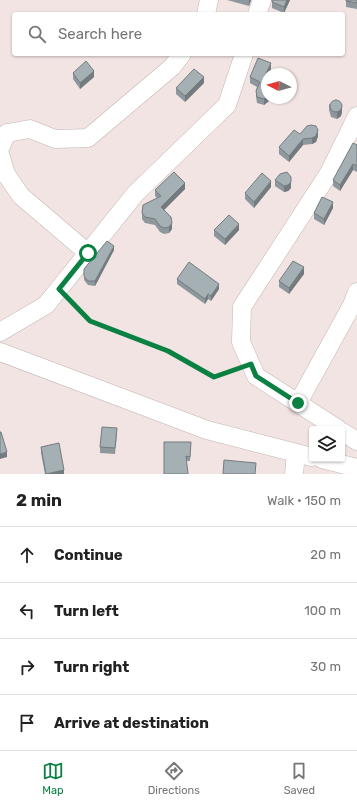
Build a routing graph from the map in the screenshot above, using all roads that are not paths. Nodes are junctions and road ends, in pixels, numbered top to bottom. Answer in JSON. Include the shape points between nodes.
{"nodes":[{"id":1,"x":209,"y":0,"type":"edge"},
{"id":2,"x":262,"y":0,"type":"edge"},
{"id":3,"x":206,"y":12,"type":"edge"},
{"id":4,"x":258,"y":12,"type":"edge"},
{"id":5,"x":180,"y":56,"type":"edge"},
{"id":6,"x":243,"y":56,"type":"edge"},
{"id":7,"x":357,"y":116,"type":"edge"},
{"id":8,"x":0,"y":148,"type":"edge"},
{"id":9,"x":0,"y":154,"type":"edge"},
{"id":10,"x":88,"y":253,"type":"junction"},
{"id":11,"x":357,"y":292,"type":"edge"},
{"id":12,"x":0,"y":332,"type":"edge"},
{"id":13,"x":0,"y":352,"type":"edge"},
{"id":14,"x":298,"y":403,"type":"junction"},
{"id":15,"x":333,"y":426,"type":"edge"},
{"id":16,"x":345,"y":434,"type":"edge"},
{"id":17,"x":357,"y":441,"type":"edge"},
{"id":18,"x":304,"y":455,"type":"edge"},
{"id":19,"x":334,"y":462,"type":"edge"},
{"id":20,"x":357,"y":468,"type":"edge"},
{"id":21,"x":294,"y":474,"type":"edge"}],
"edges":[{"from":1,"to":3,"type":"street"},
{"from":2,"to":4,"type":"street"},
{"from":5,"to":8,"type":"street","via":[[172,67],[88,138],[55,139],[30,129],[7,133]]},
{"from":6,"to":10,"type":"street","via":[[227,105],[135,194]]},
{"from":7,"to":14,"type":"street","via":[[329,173],[242,307],[241,342],[256,376]]},
{"from":9,"to":10,"type":"street","via":[[6,174],[21,196]]},
{"from":10,"to":12,"type":"street","via":[[46,305]]},
{"from":11,"to":14,"type":"street"},
{"from":13,"to":18,"type":"street","via":[[207,430]]},
{"from":14,"to":15,"type":"street"},
{"from":16,"to":17,"type":"street"},
{"from":18,"to":21,"type":"street"},
{"from":19,"to":20,"type":"street"}]}
